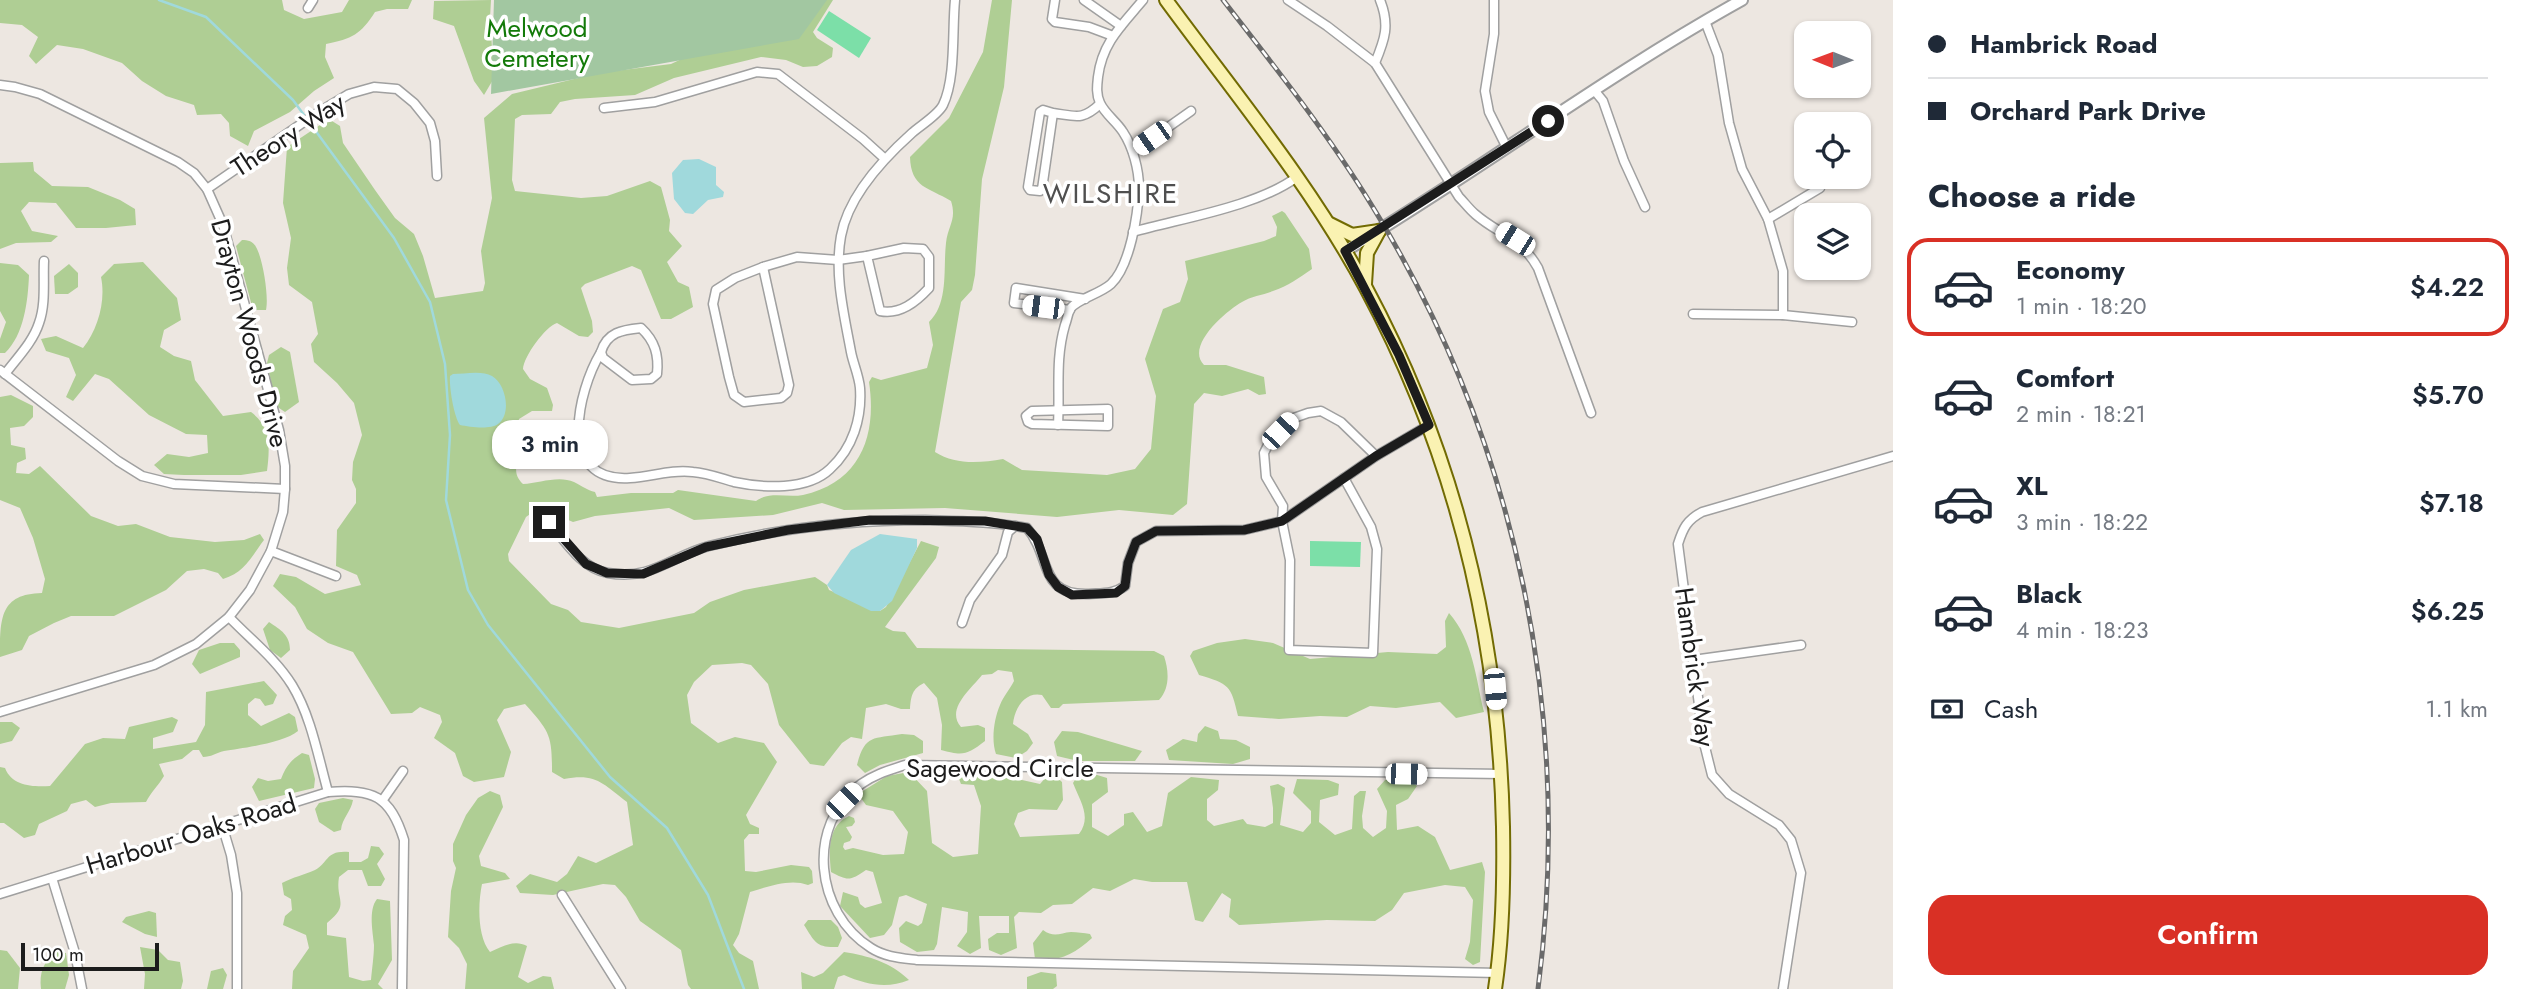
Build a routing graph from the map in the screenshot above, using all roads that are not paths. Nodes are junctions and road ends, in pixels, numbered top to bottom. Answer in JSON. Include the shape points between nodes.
{"nodes":[{"id":1,"x":955,"y":0,"type":"edge"},
{"id":2,"x":1055,"y":0,"type":"edge"},
{"id":3,"x":1084,"y":0,"type":"edge"},
{"id":4,"x":1143,"y":0,"type":"edge"},
{"id":5,"x":1166,"y":0,"type":"edge"},
{"id":6,"x":1288,"y":0,"type":"edge"},
{"id":7,"x":1380,"y":0,"type":"edge"},
{"id":8,"x":1494,"y":0,"type":"edge"},
{"id":9,"x":1742,"y":0,"type":"edge"},
{"id":10,"x":1705,"y":21,"type":"junction"},
{"id":11,"x":1121,"y":26,"type":"junction"},
{"id":12,"x":1113,"y":36,"type":"junction"},
{"id":13,"x":1375,"y":63,"type":"junction"},
{"id":14,"x":0,"y":85,"type":"edge"},
{"id":15,"x":1594,"y":90,"type":"junction"},
{"id":16,"x":1100,"y":104,"type":"junction"},
{"id":17,"x":604,"y":108,"type":"dead end"},
{"id":18,"x":1191,"y":111,"type":"dead end"},
{"id":19,"x":1053,"y":113,"type":"junction"},
{"id":20,"x":1507,"y":148,"type":"junction"},
{"id":21,"x":1133,"y":152,"type":"junction"},
{"id":22,"x":884,"y":158,"type":"junction"},
{"id":23,"x":437,"y":176,"type":"dead end"},
{"id":24,"x":1297,"y":177,"type":"junction"},
{"id":25,"x":1451,"y":185,"type":"junction"},
{"id":26,"x":208,"y":189,"type":"junction"},
{"id":27,"x":1818,"y":189,"type":"edge"},
{"id":28,"x":1644,"y":207,"type":"dead end"},
{"id":29,"x":1768,"y":219,"type":"junction"},
{"id":30,"x":1328,"y":223,"type":"junction"},
{"id":31,"x":1379,"y":231,"type":"junction"},
{"id":32,"x":1133,"y":232,"type":"junction"},
{"id":33,"x":1345,"y":251,"type":"junction"},
{"id":34,"x":867,"y":256,"type":"junction"},
{"id":35,"x":838,"y":260,"type":"junction"},
{"id":36,"x":44,"y":261,"type":"dead end"},
{"id":37,"x":762,"y":267,"type":"junction"},
{"id":38,"x":1366,"y":286,"type":"junction"},
{"id":39,"x":1085,"y":299,"type":"junction"},
{"id":40,"x":1070,"y":310,"type":"junction"},
{"id":41,"x":1693,"y":314,"type":"dead end"},
{"id":42,"x":1783,"y":315,"type":"junction"},
{"id":43,"x":1852,"y":322,"type":"dead end"},
{"id":44,"x":601,"y":352,"type":"junction"},
{"id":45,"x":3,"y":372,"type":"edge"},
{"id":46,"x":1059,"y":410,"type":"junction"},
{"id":47,"x":1591,"y":412,"type":"dead end"},
{"id":48,"x":1058,"y":425,"type":"junction"},
{"id":49,"x":1429,"y":425,"type":"junction"},
{"id":50,"x":1376,"y":456,"type":"junction"},
{"id":51,"x":1893,"y":456,"type":"edge"},
{"id":52,"x":1344,"y":478,"type":"junction"},
{"id":53,"x":285,"y":489,"type":"junction"},
{"id":54,"x":1282,"y":521,"type":"junction"},
{"id":55,"x":549,"y":522,"type":"dead end"},
{"id":56,"x":1015,"y":526,"type":"junction"},
{"id":57,"x":271,"y":551,"type":"junction"},
{"id":58,"x":336,"y":576,"type":"dead end"},
{"id":59,"x":229,"y":617,"type":"junction"},
{"id":60,"x":962,"y":623,"type":"dead end"},
{"id":61,"x":1801,"y":645,"type":"dead end"},
{"id":62,"x":1693,"y":660,"type":"junction"},
{"id":63,"x":0,"y":712,"type":"edge"},
{"id":64,"x":403,"y":771,"type":"dead end"},
{"id":65,"x":1502,"y":775,"type":"junction"},
{"id":66,"x":328,"y":792,"type":"junction"},
{"id":67,"x":382,"y":801,"type":"junction"},
{"id":68,"x":222,"y":825,"type":"junction"},
{"id":69,"x":52,"y":878,"type":"junction"},
{"id":70,"x":0,"y":894,"type":"edge"},
{"id":71,"x":562,"y":895,"type":"dead end"},
{"id":72,"x":1498,"y":973,"type":"junction"},
{"id":73,"x":82,"y":989,"type":"edge"},
{"id":74,"x":237,"y":989,"type":"edge"},
{"id":75,"x":402,"y":989,"type":"edge"},
{"id":76,"x":621,"y":989,"type":"edge"},
{"id":77,"x":1495,"y":989,"type":"edge"},
{"id":78,"x":1783,"y":989,"type":"edge"}],
"edges":[{"from":1,"to":22,"type":"street","via":[[953,51],[942,106]]},
{"from":2,"to":12,"type":"street","via":[[1055,22]]},
{"from":3,"to":11,"type":"street"},
{"from":4,"to":11,"type":"street"},
{"from":5,"to":24,"type":"main road"},
{"from":6,"to":13,"type":"street"},
{"from":7,"to":13,"type":"street","via":[[1386,16]]},
{"from":8,"to":20,"type":"street","via":[[1485,92],[1489,112]]},
{"from":9,"to":10,"type":"street"},
{"from":10,"to":15,"type":"street"},
{"from":10,"to":29,"type":"street","via":[[1742,169]]},
{"from":11,"to":12,"type":"street"},
{"from":12,"to":16,"type":"street","via":[[1100,62],[1096,91]]},
{"from":13,"to":25,"type":"street"},
{"from":14,"to":26,"type":"street","name":"Drayton Woods Drive","via":[[40,94],[178,162]]},
{"from":15,"to":20,"type":"street"},
{"from":15,"to":28,"type":"street","via":[[1603,101]]},
{"from":16,"to":19,"type":"street","via":[[1088,116]]},
{"from":16,"to":21,"type":"street"},
{"from":17,"to":22,"type":"street","via":[[655,102],[757,72],[778,74]]},
{"from":18,"to":21,"type":"street"},
{"from":19,"to":19,"type":"street","via":[[1040,112],[1030,190],[1042,189]]},
{"from":20,"to":25,"type":"street"},
{"from":21,"to":32,"type":"street","via":[[1139,187]]},
{"from":22,"to":35,"type":"street","via":[[850,210]]},
{"from":23,"to":26,"type":"street","name":"Theory Way","via":[[430,123],[397,89],[374,87],[349,94],[314,115]]},
{"from":24,"to":30,"type":"main road"},
{"from":24,"to":32,"type":"street","via":[[1262,196]]},
{"from":25,"to":31,"type":"street"},
{"from":25,"to":47,"type":"street","via":[[1475,214],[1515,239],[1532,257]]},
{"from":26,"to":53,"type":"street","name":"Drayton Woods Drive","via":[[223,225],[279,430]]},
{"from":27,"to":29,"type":"street"},
{"from":29,"to":42,"type":"street","via":[[1783,271]]},
{"from":30,"to":31,"type":"main road","via":[[1352,235]]},
{"from":30,"to":33,"type":"main road"},
{"from":31,"to":33,"type":"street"},
{"from":31,"to":38,"type":"main road","via":[[1367,253]]},
{"from":32,"to":39,"type":"street","via":[[1122,270],[1111,284]]},
{"from":33,"to":38,"type":"main road"},
{"from":34,"to":34,"type":"street","via":[[880,311],[905,308],[929,288],[929,257],[923,249]]},
{"from":34,"to":35,"type":"street"},
{"from":35,"to":37,"type":"street","via":[[797,257]]},
{"from":35,"to":44,"type":"street","via":[[860,387],[857,425],[846,453],[828,472],[804,483],[775,486],[681,471],[629,478],[601,474],[582,454],[578,434],[582,395]]},
{"from":36,"to":45,"type":"street","via":[[39,324],[30,342]]},
{"from":37,"to":37,"type":"street","via":[[789,385],[781,398],[744,402],[734,394],[713,304],[716,290]]},
{"from":38,"to":49,"type":"main road"},
{"from":39,"to":40,"type":"street"},
{"from":39,"to":40,"type":"street","via":[[1016,288],[1014,303]]},
{"from":40,"to":46,"type":"street","via":[[1059,346]]},
{"from":41,"to":42,"type":"street"},
{"from":42,"to":43,"type":"street"},
{"from":44,"to":44,"type":"street","via":[[612,334],[641,328],[652,338],[657,374],[632,380]]},
{"from":45,"to":53,"type":"street","via":[[142,475],[174,484]]},
{"from":46,"to":48,"type":"street"},
{"from":46,"to":48,"type":"street","via":[[1032,411],[1026,416],[1032,424]]},
{"from":46,"to":48,"type":"street","via":[[1108,409],[1108,426]]},
{"from":49,"to":50,"type":"street"},
{"from":49,"to":65,"type":"main road","via":[[1480,599],[1495,689]]},
{"from":50,"to":52,"type":"street"},
{"from":50,"to":54,"type":"street","via":[[1341,422],[1321,411],[1292,419],[1264,453],[1266,477],[1283,506]]},
{"from":51,"to":62,"type":"street","name":"Hambrick Way","via":[[1691,518],[1678,544]]},
{"from":52,"to":54,"type":"street"},
{"from":52,"to":54,"type":"street","via":[[1371,527],[1377,549],[1374,653],[1289,649],[1290,559]]},
{"from":53,"to":57,"type":"street","name":"Drayton Woods Drive"},
{"from":54,"to":56,"type":"street","via":[[1244,530],[1156,531],[1136,542],[1125,586],[1116,593],[1072,595],[1049,575],[1037,539],[1027,528]]},
{"from":55,"to":56,"type":"street","via":[[586,564],[607,573],[643,574],[706,547],[838,523],[985,521]]},
{"from":56,"to":60,"type":"street"},
{"from":57,"to":58,"type":"street"},
{"from":57,"to":59,"type":"street","name":"Drayton Woods Drive"},
{"from":59,"to":63,"type":"street","name":"Drayton Woods Drive","via":[[197,644],[154,664]]},
{"from":59,"to":66,"type":"street","via":[[292,685]]},
{"from":61,"to":62,"type":"street"},
{"from":62,"to":78,"type":"street","name":"Hambrick Way","via":[[1712,775],[1729,794],[1779,825],[1791,840],[1801,873]]},
{"from":64,"to":67,"type":"street"},
{"from":65,"to":72,"type":"main road","via":[[1504,871]]},
{"from":65,"to":72,"type":"street","name":"Sagewood Circle","via":[[905,765],[877,774],[844,801],[832,820],[822,858],[825,885],[836,912],[850,932],[887,956]]},
{"from":66,"to":67,"type":"street","name":"Harbour Oaks Road","via":[[357,790]]},
{"from":66,"to":68,"type":"street","name":"Harbour Oaks Road"},
{"from":67,"to":75,"type":"street","via":[[399,823],[404,840]]},
{"from":68,"to":69,"type":"street","name":"Harbour Oaks Road"},
{"from":68,"to":74,"type":"street","via":[[237,893]]},
{"from":69,"to":70,"type":"street","name":"Harbour Oaks Road"},
{"from":69,"to":73,"type":"street"},
{"from":71,"to":76,"type":"street"},
{"from":72,"to":77,"type":"main road"}]}
